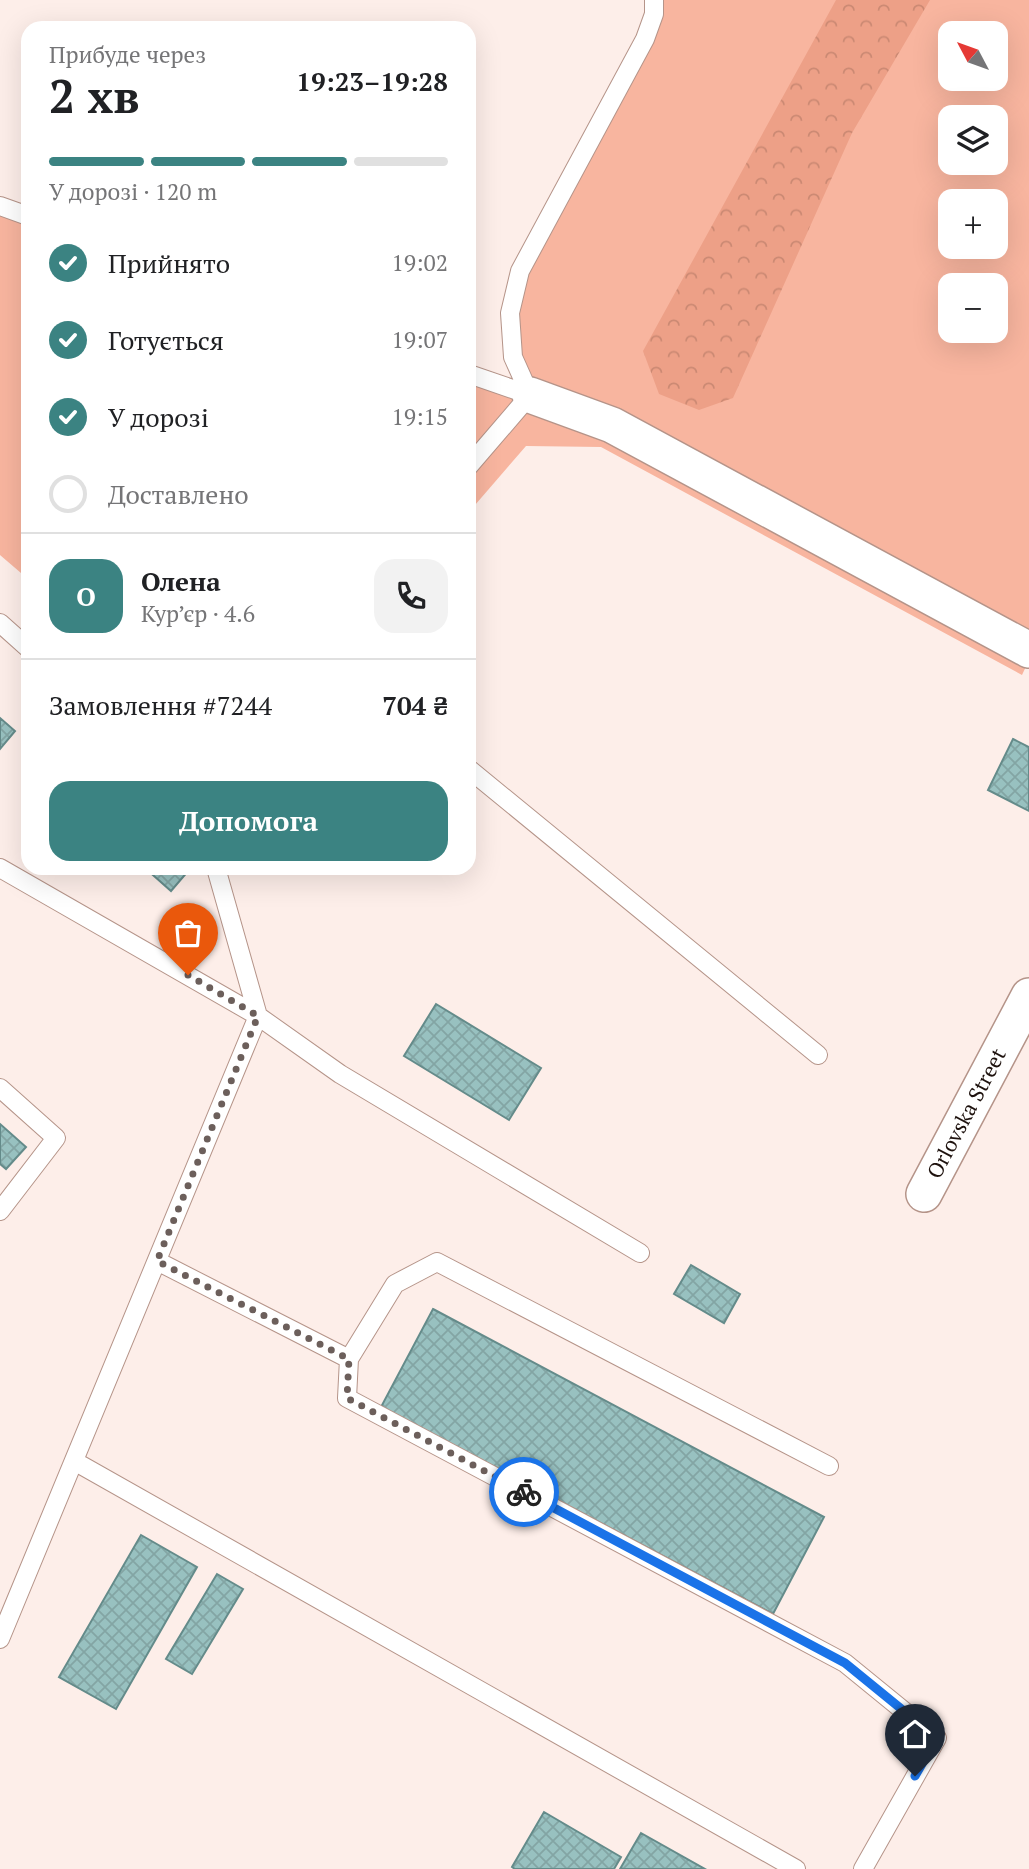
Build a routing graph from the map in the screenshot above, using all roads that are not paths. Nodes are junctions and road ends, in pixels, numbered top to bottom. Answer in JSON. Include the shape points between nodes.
{"nodes":[{"id":1,"x":654,"y":0,"type":"edge"},
{"id":2,"x":0,"y":205,"type":"edge"},
{"id":3,"x":21,"y":213,"type":"edge"},
{"id":4,"x":476,"y":376,"type":"edge"},
{"id":5,"x":530,"y":395,"type":"junction"},
{"id":6,"x":476,"y":458,"type":"edge"},
{"id":7,"x":0,"y":623,"type":"edge"},
{"id":8,"x":21,"y":642,"type":"edge"},
{"id":9,"x":1029,"y":650,"type":"edge"},
{"id":10,"x":476,"y":775,"type":"edge"},
{"id":11,"x":0,"y":867,"type":"edge"},
{"id":12,"x":218,"y":875,"type":"edge"},
{"id":13,"x":1029,"y":996,"type":"edge"},
{"id":14,"x":258,"y":1016,"type":"junction"},
{"id":15,"x":818,"y":1055,"type":"dead end"},
{"id":16,"x":0,"y":1088,"type":"edge"},
{"id":17,"x":924,"y":1194,"type":"dead end"},
{"id":18,"x":0,"y":1211,"type":"edge"},
{"id":19,"x":640,"y":1253,"type":"dead end"},
{"id":20,"x":157,"y":1261,"type":"junction"},
{"id":21,"x":349,"y":1359,"type":"junction"},
{"id":22,"x":74,"y":1461,"type":"junction"},
{"id":23,"x":829,"y":1466,"type":"dead end"},
{"id":24,"x":0,"y":1639,"type":"edge"},
{"id":25,"x":796,"y":1869,"type":"edge"},
{"id":26,"x":863,"y":1869,"type":"edge"}],
"edges":[{"from":1,"to":5,"type":"lane","via":[[645,39],[520,271],[510,313],[512,346]]},
{"from":2,"to":3,"type":"lane"},
{"from":4,"to":5,"type":"lane"},
{"from":5,"to":6,"type":"lane"},
{"from":5,"to":9,"type":"street","via":[[612,425]]},
{"from":7,"to":8,"type":"lane"},
{"from":10,"to":15,"type":"lane"},
{"from":11,"to":14,"type":"lane"},
{"from":12,"to":14,"type":"lane"},
{"from":13,"to":17,"type":"street","name":"Orlovska Street"},
{"from":14,"to":19,"type":"lane","via":[[340,1074]]},
{"from":14,"to":20,"type":"lane"},
{"from":16,"to":18,"type":"lane","via":[[56,1138]]},
{"from":20,"to":21,"type":"lane"},
{"from":20,"to":22,"type":"lane"},
{"from":21,"to":23,"type":"lane","via":[[395,1283],[437,1262]]},
{"from":21,"to":26,"type":"lane","via":[[347,1398],[845,1663],[937,1738]]},
{"from":22,"to":24,"type":"lane"},
{"from":22,"to":25,"type":"lane"}]}
